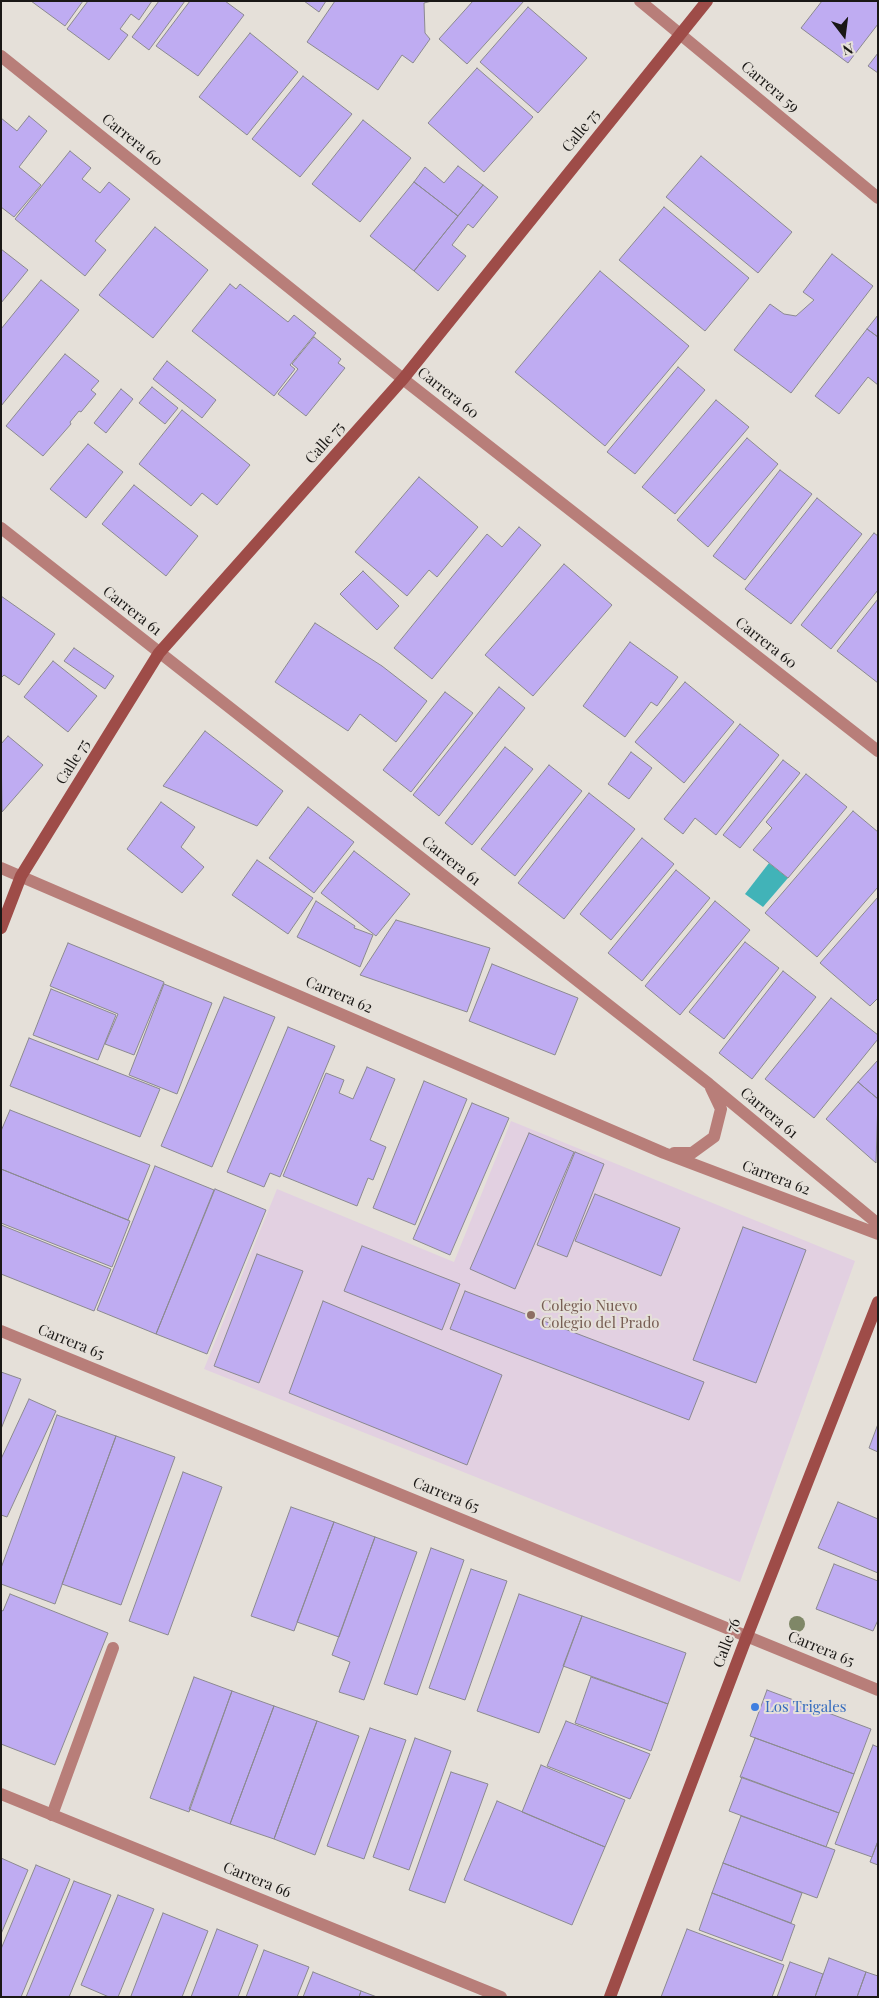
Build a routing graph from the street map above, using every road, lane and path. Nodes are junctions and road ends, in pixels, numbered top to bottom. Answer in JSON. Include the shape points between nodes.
{"nodes":[{"id":1,"x":640,"y":1,"type":"edge"},
{"id":2,"x":707,"y":1,"type":"edge"},
{"id":3,"x":680,"y":33,"type":"junction"},
{"id":4,"x":1,"y":56,"type":"edge"},
{"id":5,"x":878,"y":198,"type":"edge"},
{"id":6,"x":403,"y":379,"type":"junction"},
{"id":7,"x":1,"y":528,"type":"edge"},
{"id":8,"x":159,"y":653,"type":"junction"},
{"id":9,"x":878,"y":751,"type":"edge"},
{"id":10,"x":1,"y":868,"type":"edge"},
{"id":11,"x":21,"y":876,"type":"junction"},
{"id":12,"x":1,"y":928,"type":"edge"},
{"id":13,"x":709,"y":1084,"type":"junction"},
{"id":14,"x":664,"y":1153,"type":"junction"},
{"id":15,"x":878,"y":1224,"type":"edge"},
{"id":16,"x":878,"y":1234,"type":"edge"},
{"id":17,"x":878,"y":1302,"type":"edge"},
{"id":18,"x":1,"y":1331,"type":"edge"},
{"id":19,"x":747,"y":1636,"type":"junction"},
{"id":20,"x":114,"y":1648,"type":"dead end"},
{"id":21,"x":878,"y":1690,"type":"edge"},
{"id":22,"x":1,"y":1794,"type":"edge"},
{"id":23,"x":52,"y":1815,"type":"junction"},
{"id":24,"x":501,"y":1997,"type":"edge"},
{"id":25,"x":610,"y":1997,"type":"edge"}],
"edges":[{"from":1,"to":3,"type":"street","name":"Carrera 59"},
{"from":2,"to":3,"type":"street","name":"Calle 75"},
{"from":3,"to":5,"type":"street","name":"Carrera 59"},
{"from":3,"to":6,"type":"street","name":"Calle 75"},
{"from":4,"to":6,"type":"street","name":"Carrera 60"},
{"from":6,"to":8,"type":"street","name":"Calle 75"},
{"from":6,"to":9,"type":"street","name":"Carrera 60"},
{"from":7,"to":8,"type":"street","name":"Carrera 61"},
{"from":8,"to":11,"type":"street","name":"Calle 75"},
{"from":8,"to":13,"type":"street","name":"Carrera 61"},
{"from":10,"to":11,"type":"street","name":"Carrera 62"},
{"from":11,"to":12,"type":"street","name":"Calle 75"},
{"from":11,"to":14,"type":"street","name":"Carrera 62"},
{"from":13,"to":14,"type":"street","name":"Carrera 62","via":[[721,1109],[714,1137],[692,1153]]},
{"from":13,"to":15,"type":"street","name":"Carrera 61"},
{"from":14,"to":16,"type":"street","name":"Carrera 62"},
{"from":17,"to":19,"type":"street","name":"Calle 76"},
{"from":18,"to":19,"type":"street","name":"Carrera 65"},
{"from":19,"to":21,"type":"street","name":"Carrera 65"},
{"from":19,"to":25,"type":"street","name":"Calle 76"},
{"from":20,"to":23,"type":"street"},
{"from":22,"to":23,"type":"street","name":"Carrera 66"},
{"from":23,"to":24,"type":"street","name":"Carrera 66"}]}
